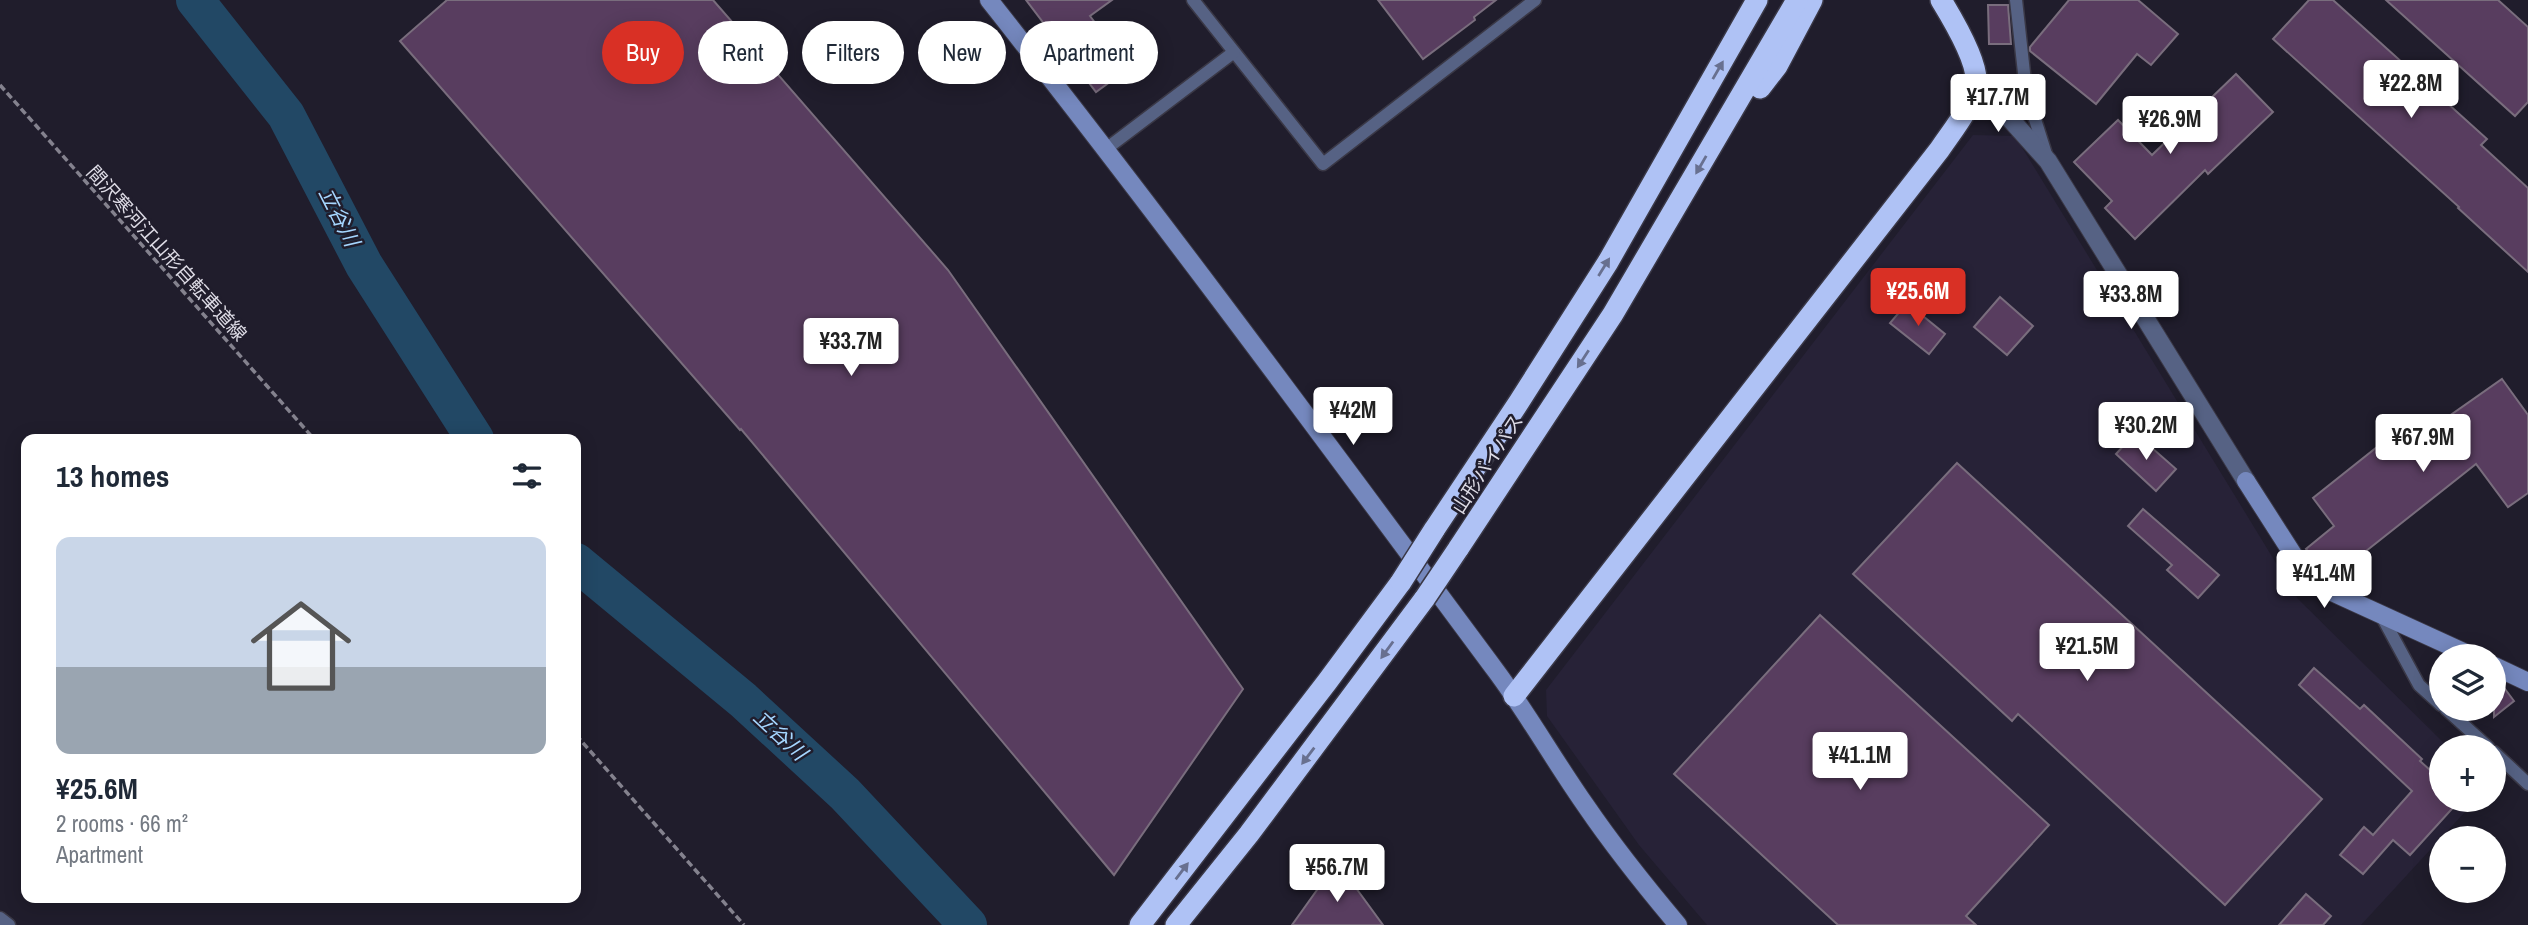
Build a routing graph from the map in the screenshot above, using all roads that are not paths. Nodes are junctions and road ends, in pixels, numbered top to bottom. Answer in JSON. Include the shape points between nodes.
{"nodes":[{"id":1,"x":989,"y":0,"type":"edge"},
{"id":2,"x":1193,"y":0,"type":"edge"},
{"id":3,"x":1535,"y":0,"type":"edge"},
{"id":4,"x":1758,"y":0,"type":"edge"},
{"id":5,"x":1797,"y":0,"type":"edge"},
{"id":6,"x":1812,"y":0,"type":"edge"},
{"id":7,"x":1941,"y":0,"type":"edge"},
{"id":8,"x":2016,"y":0,"type":"edge"},
{"id":9,"x":1234,"y":52,"type":"junction"},
{"id":10,"x":1976,"y":81,"type":"junction"},
{"id":11,"x":1723,"y":127,"type":"junction"},
{"id":12,"x":1106,"y":149,"type":"junction"},
{"id":13,"x":2048,"y":161,"type":"junction"},
{"id":14,"x":2380,"y":613,"type":"junction"},
{"id":15,"x":2446,"y":644,"type":"edge"},
{"id":16,"x":2506,"y":672,"type":"edge"},
{"id":17,"x":2528,"y":682,"type":"edge"},
{"id":18,"x":2429,"y":694,"type":"edge"},
{"id":19,"x":1514,"y":696,"type":"junction"},
{"id":20,"x":2459,"y":721,"type":"edge"},
{"id":21,"x":2475,"y":735,"type":"edge"},
{"id":22,"x":2506,"y":763,"type":"edge"},
{"id":23,"x":2528,"y":784,"type":"edge"},
{"id":24,"x":0,"y":918,"type":"edge"},
{"id":25,"x":9,"y":925,"type":"edge"},
{"id":26,"x":1140,"y":925,"type":"edge"},
{"id":27,"x":1176,"y":925,"type":"edge"},
{"id":28,"x":1678,"y":925,"type":"edge"}],
"edges":[{"from":1,"to":12,"type":"street"},
{"from":2,"to":9,"type":"lane"},
{"from":3,"to":9,"type":"lane","via":[[1323,164]]},
{"from":26,"to":4,"type":"highway","name":"山形バイパス","one_way":true,"bridge":true,"via":[[1401,582],[1608,262]]},
{"from":5,"to":11,"type":"highway","name":"山形バイパス"},
{"from":6,"to":11,"type":"highway","via":[[1777,66],[1745,108]]},
{"from":7,"to":10,"type":"highway","via":[[1969,51]]},
{"from":8,"to":13,"type":"lane","via":[[2026,92]]},
{"from":9,"to":12,"type":"lane"},
{"from":10,"to":13,"type":"street"},
{"from":10,"to":19,"type":"highway","via":[[1966,110],[1940,149]]},
{"from":11,"to":27,"type":"highway","name":"山形バイパス","one_way":true,"bridge":true,"via":[[1613,314],[1425,598],[1250,834]]},
{"from":12,"to":19,"type":"street"},
{"from":13,"to":14,"type":"street","via":[[2303,570],[2332,592]]},
{"from":14,"to":15,"type":"street"},
{"from":14,"to":18,"type":"lane","via":[[2419,685]]},
{"from":16,"to":17,"type":"street"},
{"from":19,"to":28,"type":"street","via":[[1585,806]]},
{"from":20,"to":21,"type":"lane"},
{"from":22,"to":23,"type":"lane"},
{"from":24,"to":25,"type":"lane"}]}
